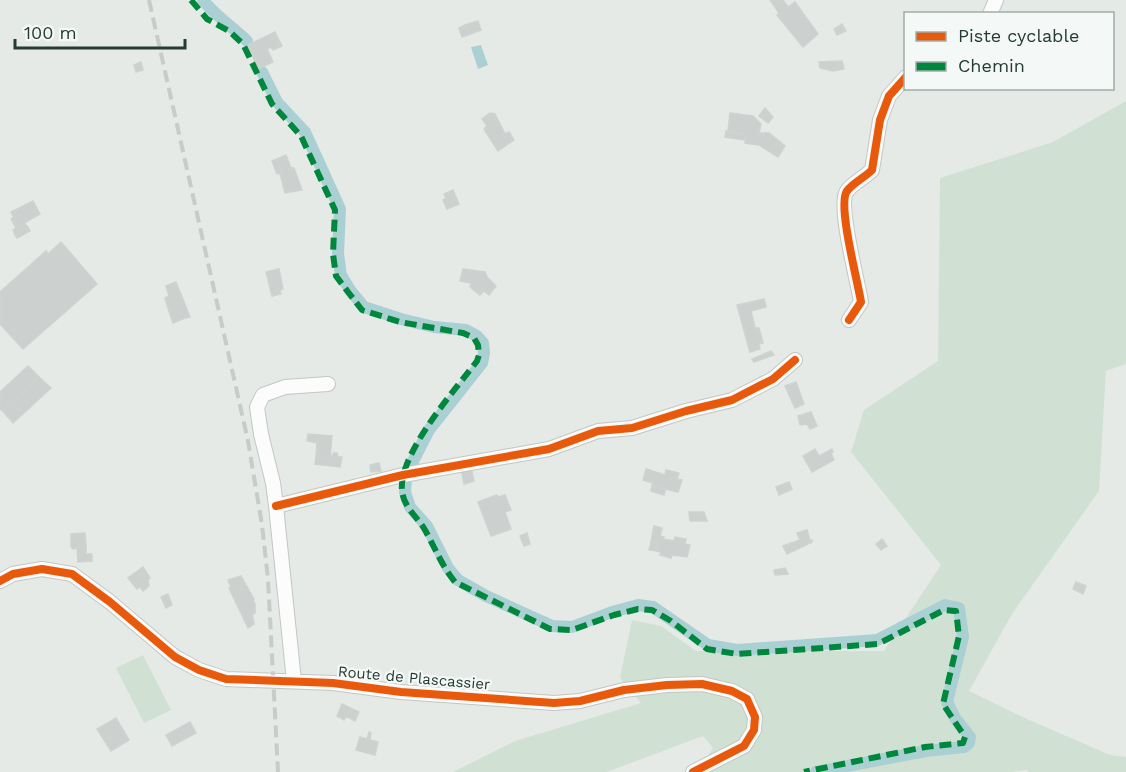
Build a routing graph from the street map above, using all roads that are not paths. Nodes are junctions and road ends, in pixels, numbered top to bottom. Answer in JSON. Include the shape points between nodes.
{"nodes":[{"id":1,"x":904,"y":79,"type":"edge"},
{"id":2,"x":849,"y":320,"type":"dead end"},
{"id":3,"x":795,"y":360,"type":"dead end"},
{"id":4,"x":327,"y":384,"type":"dead end"},
{"id":5,"x":276,"y":506,"type":"junction"},
{"id":6,"x":0,"y":581,"type":"edge"},
{"id":7,"x":294,"y":681,"type":"junction"},
{"id":8,"x":693,"y":772,"type":"edge"}],
"edges":[{"from":1,"to":2,"type":"street","via":[[890,96],[880,120],[872,170],[846,192],[843,201],[861,302]]},
{"from":3,"to":5,"type":"street","via":[[773,379],[732,400],[632,428],[598,431],[549,449],[403,475]]},
{"from":4,"to":5,"type":"street","via":[[285,387],[263,395],[257,407]]},
{"from":5,"to":7,"type":"street"},
{"from":6,"to":7,"type":"street","name":"Route de Plascassier","via":[[13,574],[42,569],[72,574],[188,665],[226,679]]},
{"from":7,"to":8,"type":"street","name":"Route de Plascassier","via":[[554,703],[624,690],[702,684],[747,699],[755,717],[754,730],[744,746]]}]}
